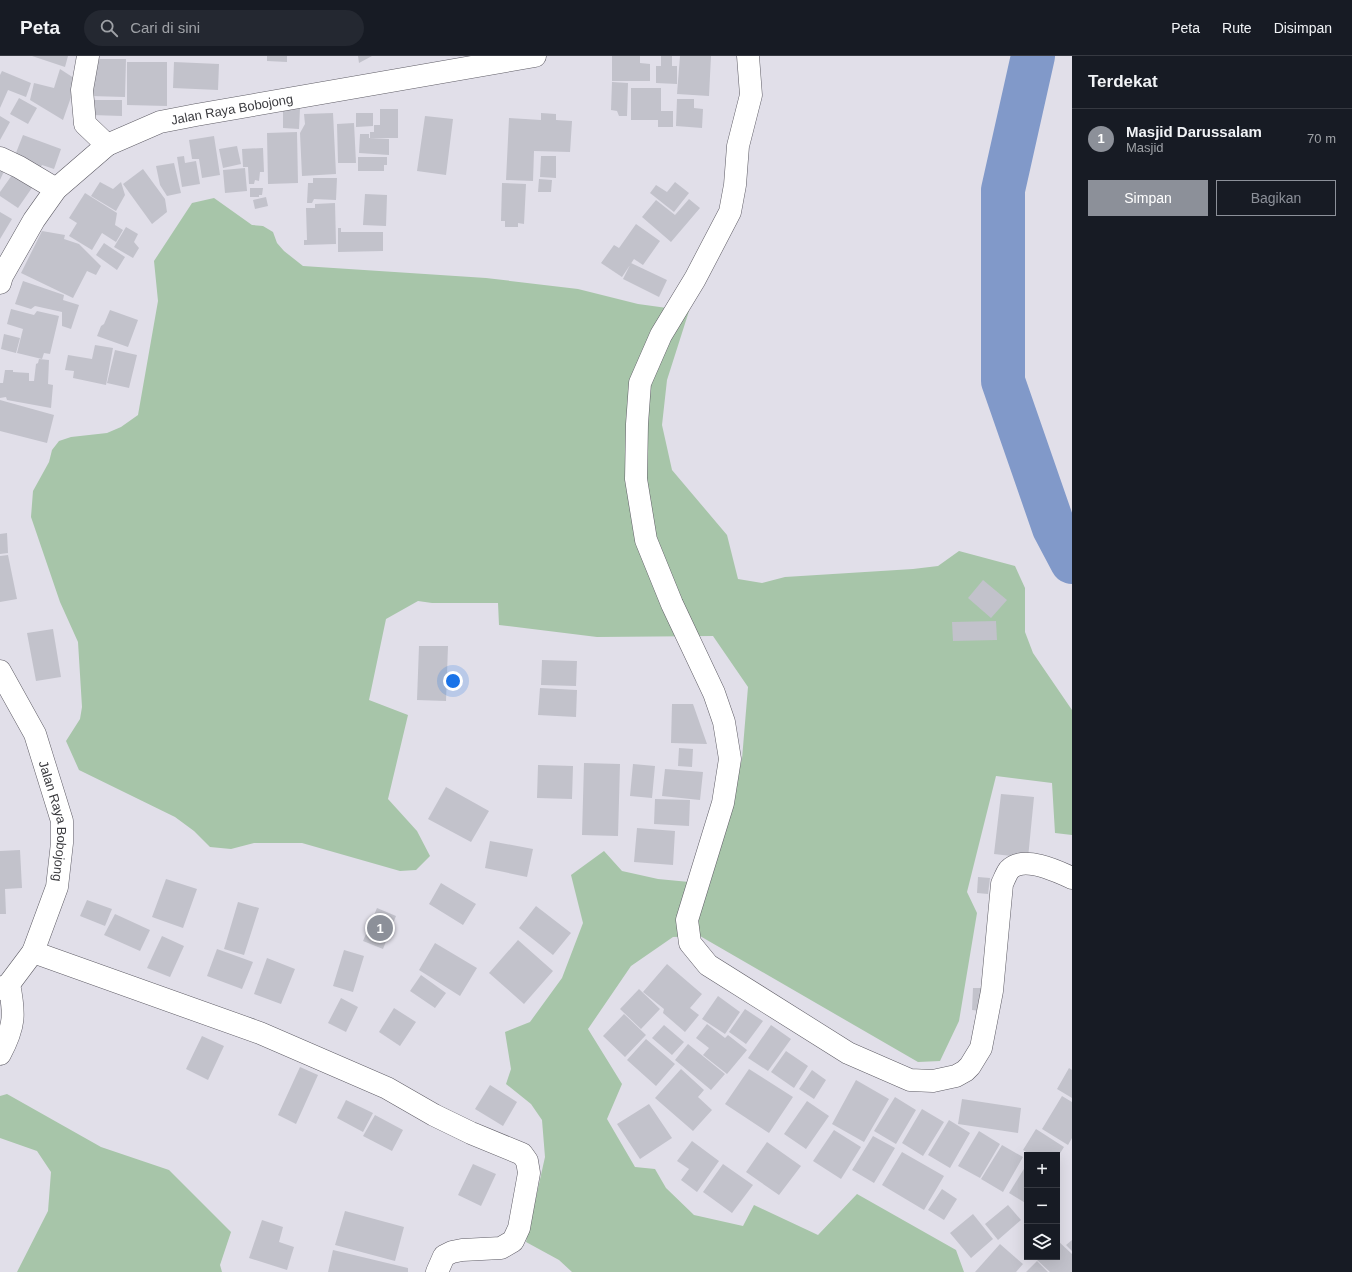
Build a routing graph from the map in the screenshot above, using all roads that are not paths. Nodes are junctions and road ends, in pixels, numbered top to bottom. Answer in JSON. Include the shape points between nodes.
{"nodes":[{"id":1,"x":88,"y":56,"type":"edge"},
{"id":2,"x":535,"y":56,"type":"edge"},
{"id":3,"x":748,"y":56,"type":"edge"},
{"id":4,"x":107,"y":145,"type":"junction"},
{"id":5,"x":0,"y":158,"type":"edge"},
{"id":6,"x":56,"y":189,"type":"junction"},
{"id":7,"x":0,"y":283,"type":"edge"},
{"id":8,"x":0,"y":671,"type":"edge"},
{"id":9,"x":1072,"y":878,"type":"edge"},
{"id":10,"x":33,"y":952,"type":"junction"},
{"id":11,"x":4,"y":987,"type":"edge"},
{"id":12,"x":0,"y":1054,"type":"edge"},
{"id":13,"x":437,"y":1272,"type":"edge"}],
"edges":[{"from":1,"to":4,"type":"street","via":[[82,90],[85,124]]},
{"from":2,"to":4,"type":"street","name":"Jalan Raya Bobojong","via":[[160,122]]},
{"from":3,"to":9,"type":"street","via":[[751,95],[738,146],[730,212],[695,279],[661,335],[640,383],[637,424],[636,479],[646,540],[672,604],[714,693],[724,722],[730,759],[723,803],[687,920],[690,943],[708,965],[848,1053],[910,1080],[933,1081],[956,1076],[965,1071],[981,1048],[992,991],[1002,884],[1008,870],[1024,864],[1039,865]]},
{"from":4,"to":6,"type":"street","name":"Jalan Raya Bobojong"},
{"from":5,"to":6,"type":"street"},
{"from":6,"to":7,"type":"street","name":"Jalan Raya Bobojong","via":[[34,220]]},
{"from":8,"to":10,"type":"street","name":"Jalan Raya Bobojong","via":[[35,734],[62,821],[57,887]]},
{"from":10,"to":11,"type":"street","name":"Jalan Raya Bobojong"},
{"from":10,"to":13,"type":"street","via":[[260,1033],[387,1088],[434,1115],[522,1154],[527,1161],[529,1173],[519,1228],[512,1241],[501,1248],[452,1252],[444,1256]]},
{"from":11,"to":12,"type":"street","via":[[12,1001],[13,1019]]}]}
